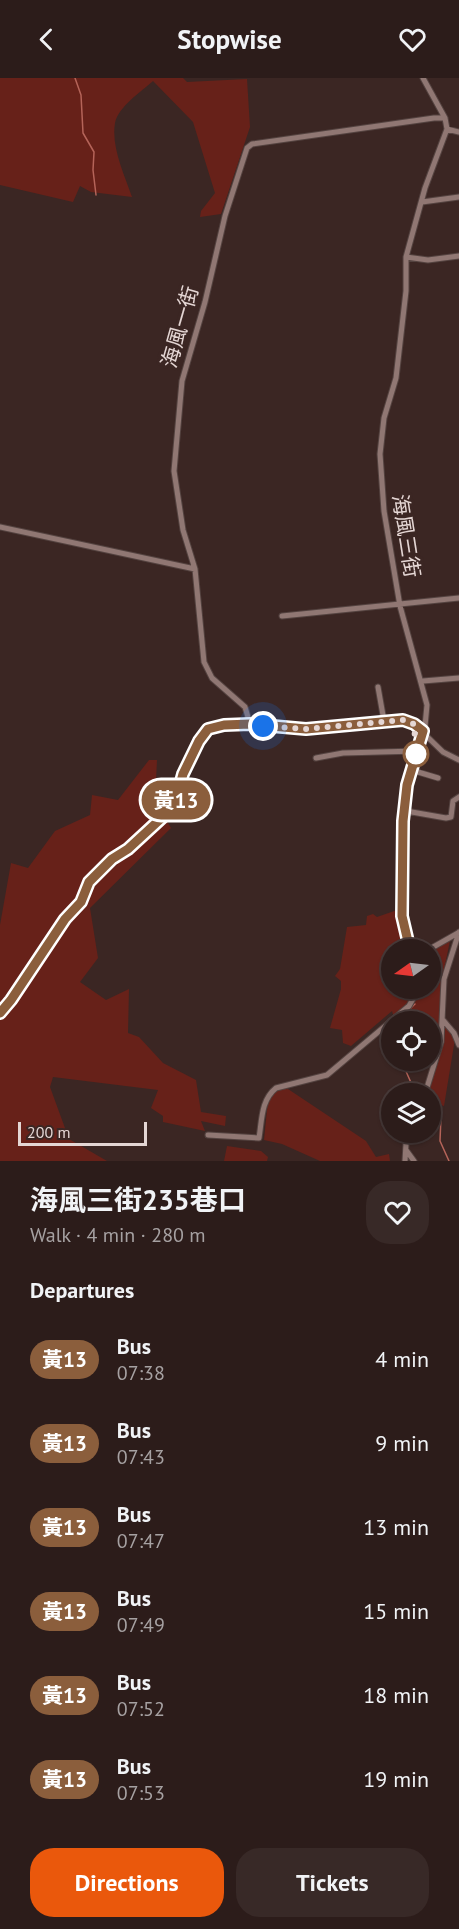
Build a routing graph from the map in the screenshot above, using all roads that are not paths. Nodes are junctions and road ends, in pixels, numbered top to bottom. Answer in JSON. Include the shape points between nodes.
{"nodes":[{"id":1,"x":423,"y":78,"type":"edge"},
{"id":2,"x":445,"y":118,"type":"junction"},
{"id":3,"x":447,"y":129,"type":"junction"},
{"id":4,"x":459,"y":132,"type":"edge"},
{"id":5,"x":459,"y":197,"type":"edge"},
{"id":6,"x":422,"y":202,"type":"junction"},
{"id":7,"x":406,"y":256,"type":"junction"},
{"id":8,"x":459,"y":256,"type":"edge"},
{"id":9,"x":0,"y":527,"type":"edge"},
{"id":10,"x":195,"y":569,"type":"junction"},
{"id":11,"x":459,"y":598,"type":"edge"},
{"id":12,"x":400,"y":606,"type":"junction"},
{"id":13,"x":282,"y":616,"type":"dead end"},
{"id":14,"x":459,"y":678,"type":"edge"},
{"id":15,"x":423,"y":681,"type":"junction"},
{"id":16,"x":378,"y":687,"type":"dead end"},
{"id":17,"x":384,"y":721,"type":"junction"},
{"id":18,"x":250,"y":724,"type":"junction"},
{"id":19,"x":423,"y":731,"type":"junction"},
{"id":20,"x":417,"y":751,"type":"junction"},
{"id":21,"x":458,"y":757,"type":"edge"},
{"id":22,"x":316,"y":758,"type":"dead end"},
{"id":23,"x":413,"y":763,"type":"junction"},
{"id":24,"x":438,"y":778,"type":"dead end"},
{"id":25,"x":459,"y":797,"type":"edge"},
{"id":26,"x":406,"y":811,"type":"junction"},
{"id":27,"x":459,"y":932,"type":"edge"},
{"id":28,"x":407,"y":939,"type":"edge"},
{"id":29,"x":441,"y":942,"type":"edge"},
{"id":30,"x":413,"y":999,"type":"edge"},
{"id":31,"x":0,"y":1012,"type":"edge"},
{"id":32,"x":443,"y":1020,"type":"junction"},
{"id":33,"x":459,"y":1045,"type":"edge"},
{"id":34,"x":428,"y":1083,"type":"edge"},
{"id":35,"x":208,"y":1135,"type":"dead end"},
{"id":36,"x":408,"y":1143,"type":"edge"},
{"id":37,"x":406,"y":1150,"type":"junction"},
{"id":38,"x":405,"y":1161,"type":"edge"},
{"id":39,"x":414,"y":1161,"type":"edge"}],
"edges":[{"from":1,"to":2,"type":"street"},
{"from":2,"to":3,"type":"street"},
{"from":2,"to":10,"type":"street","name":"海風一街","via":[[252,144],[247,148],[225,216],[178,404],[174,471],[183,530]]},
{"from":3,"to":4,"type":"street"},
{"from":3,"to":6,"type":"street","name":"海風三街"},
{"from":5,"to":6,"type":"street"},
{"from":6,"to":7,"type":"street","name":"海風三街"},
{"from":7,"to":8,"type":"street","via":[[428,261]]},
{"from":7,"to":12,"type":"street","name":"海風三街","via":[[396,378],[384,418],[380,454],[384,511]]},
{"from":9,"to":10,"type":"street"},
{"from":10,"to":18,"type":"street","name":"海風一街","via":[[204,662],[212,678],[245,707]]},
{"from":11,"to":12,"type":"street"},
{"from":12,"to":13,"type":"street"},
{"from":12,"to":15,"type":"street","name":"海風三街"},
{"from":14,"to":15,"type":"street"},
{"from":15,"to":19,"type":"street","name":"海風三街","via":[[427,705]]},
{"from":16,"to":17,"type":"street"},
{"from":17,"to":18,"type":"street","via":[[306,729]]},
{"from":17,"to":19,"type":"street","via":[[403,720]]},
{"from":18,"to":31,"type":"street","via":[[208,729],[167,813],[89,882],[81,902]]},
{"from":19,"to":20,"type":"street","name":"海風三街"},
{"from":19,"to":21,"type":"street","via":[[443,752]]},
{"from":20,"to":22,"type":"street","via":[[343,753]]},
{"from":20,"to":23,"type":"street","name":"海風三街"},
{"from":23,"to":24,"type":"street","via":[[418,772]]},
{"from":23,"to":26,"type":"street","name":"海風三街"},
{"from":25,"to":26,"type":"street","via":[[453,801],[451,817]]},
{"from":26,"to":28,"type":"street","name":"海風三街","via":[[401,869]]},
{"from":27,"to":29,"type":"street"},
{"from":27,"to":32,"type":"street","via":[[444,979]]},
{"from":30,"to":35,"type":"street","via":[[327,1075],[270,1093],[264,1103],[260,1138]]},
{"from":32,"to":33,"type":"street"},
{"from":32,"to":34,"type":"street","via":[[441,1042]]},
{"from":36,"to":37,"type":"street"},
{"from":37,"to":38,"type":"street"},
{"from":37,"to":39,"type":"street"}]}
